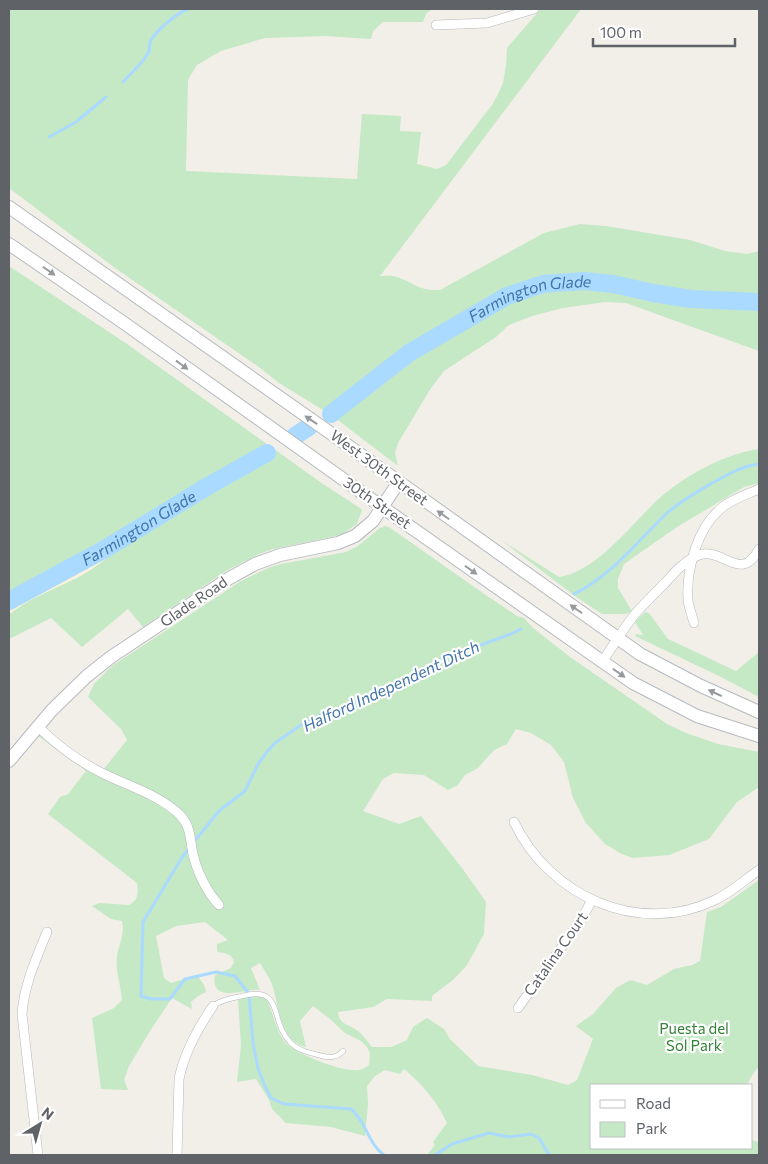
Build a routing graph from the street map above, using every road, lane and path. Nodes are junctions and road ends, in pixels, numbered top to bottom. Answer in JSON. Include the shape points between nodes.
{"nodes":[{"id":1,"x":534,"y":9,"type":"edge"},
{"id":2,"x":436,"y":25,"type":"dead end"},
{"id":3,"x":9,"y":207,"type":"edge"},
{"id":4,"x":9,"y":244,"type":"edge"},
{"id":5,"x":398,"y":483,"type":"junction"},
{"id":6,"x":759,"y":490,"type":"edge"},
{"id":7,"x":382,"y":508,"type":"junction"},
{"id":8,"x":759,"y":549,"type":"edge"},
{"id":9,"x":694,"y":557,"type":"junction"},
{"id":10,"x":694,"y":623,"type":"dead end"},
{"id":11,"x":618,"y":639,"type":"junction"},
{"id":12,"x":602,"y":662,"type":"junction"},
{"id":13,"x":759,"y":712,"type":"edge"},
{"id":14,"x":37,"y":726,"type":"junction"},
{"id":15,"x":759,"y":736,"type":"edge"},
{"id":16,"x":9,"y":761,"type":"edge"},
{"id":17,"x":514,"y":822,"type":"dead end"},
{"id":18,"x":759,"y":870,"type":"edge"},
{"id":19,"x":592,"y":900,"type":"junction"},
{"id":20,"x":220,"y":905,"type":"dead end"},
{"id":21,"x":47,"y":932,"type":"dead end"},
{"id":22,"x":213,"y":1006,"type":"joint"},
{"id":23,"x":518,"y":1008,"type":"dead end"},
{"id":24,"x":343,"y":1051,"type":"dead end"},
{"id":25,"x":38,"y":1155,"type":"edge"},
{"id":26,"x":178,"y":1155,"type":"edge"}],
"edges":[{"from":1,"to":2,"type":"street","via":[[486,23]]},
{"from":5,"to":3,"type":"main road","name":"West 30th Street","one_way":true},
{"from":4,"to":7,"type":"main road","name":"30th Street","one_way":true},
{"from":5,"to":7,"type":"main road","name":"Glade Road"},
{"from":11,"to":5,"type":"main road","name":"West 30th Street","one_way":true},
{"from":6,"to":9,"type":"street","via":[[724,506],[713,515],[700,536]]},
{"from":7,"to":12,"type":"main road","name":"30th Street","one_way":true},
{"from":7,"to":14,"type":"main road","name":"Glade Road","via":[[350,539],[270,558],[228,579],[99,666]]},
{"from":8,"to":9,"type":"street","via":[[754,559],[742,564],[712,554]]},
{"from":9,"to":10,"type":"street","via":[[688,601]]},
{"from":9,"to":11,"type":"street","via":[[677,570],[635,615]]},
{"from":11,"to":12,"type":"street"},
{"from":13,"to":11,"type":"main road","name":"West 30th Street","one_way":true,"via":[[671,671]]},
{"from":12,"to":15,"type":"main road","name":"30th Street","one_way":true,"via":[[633,683],[697,716]]},
{"from":14,"to":16,"type":"main road","name":"Glade Road"},
{"from":14,"to":20,"type":"street","via":[[79,761],[154,797],[179,814],[187,825],[199,870]]},
{"from":17,"to":19,"type":"street","via":[[526,846],[547,870]]},
{"from":18,"to":19,"type":"street","via":[[715,900],[679,911],[638,913],[614,909]]},
{"from":19,"to":23,"type":"street","name":"Catalina Court"},
{"from":21,"to":25,"type":"street","via":[[27,984],[22,1014]]},
{"from":22,"to":24,"type":"lane","via":[[245,995],[265,994],[291,1044],[328,1057]]},
{"from":22,"to":26,"type":"street","via":[[182,1068]]}]}
